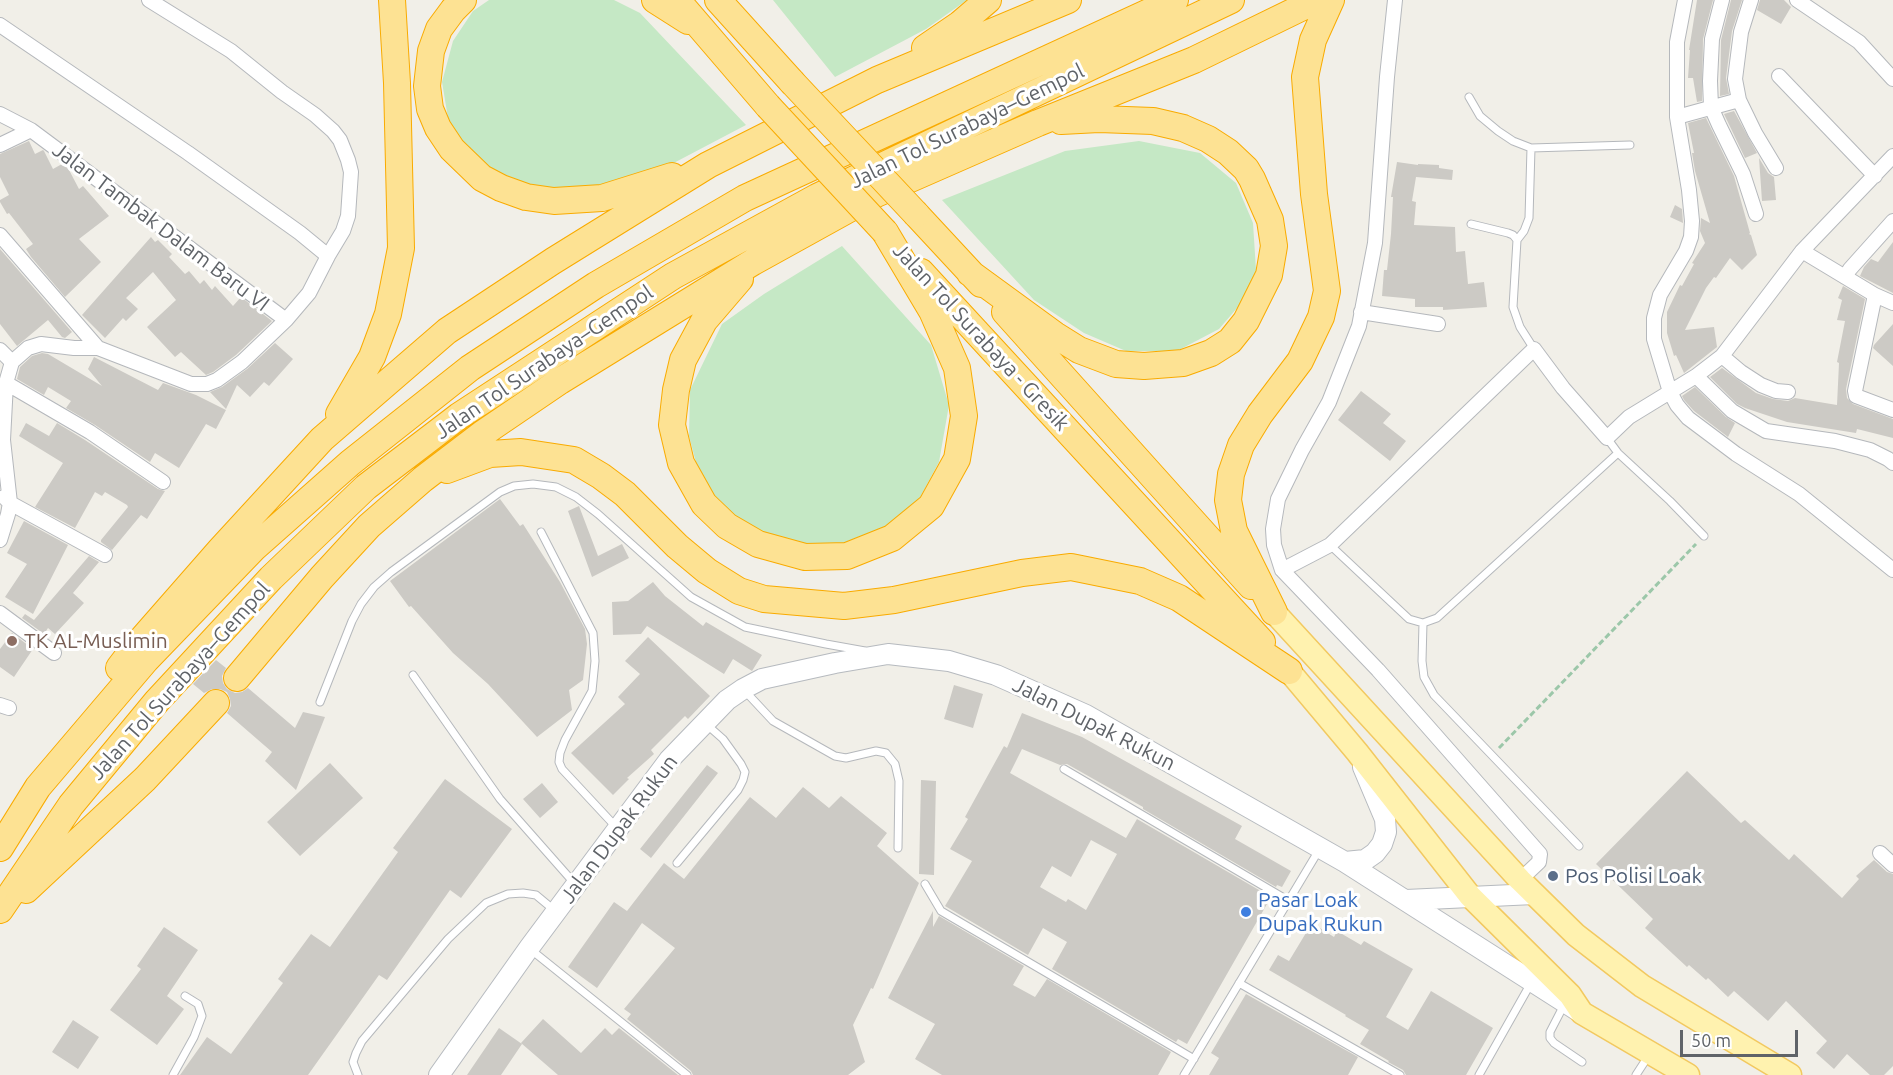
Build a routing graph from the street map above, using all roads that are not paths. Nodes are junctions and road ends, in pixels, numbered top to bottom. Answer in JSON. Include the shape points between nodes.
{"nodes":[{"id":1,"x":149,"y":0,"type":"edge"},
{"id":2,"x":392,"y":0,"type":"edge"},
{"id":3,"x":463,"y":0,"type":"edge"},
{"id":4,"x":655,"y":0,"type":"edge"},
{"id":5,"x":677,"y":0,"type":"edge"},
{"id":6,"x":718,"y":0,"type":"edge"},
{"id":7,"x":739,"y":0,"type":"edge"},
{"id":8,"x":988,"y":0,"type":"edge"},
{"id":9,"x":1068,"y":0,"type":"edge"},
{"id":10,"x":1174,"y":0,"type":"edge"},
{"id":11,"x":1231,"y":0,"type":"edge"},
{"id":12,"x":1317,"y":0,"type":"edge"},
{"id":13,"x":1331,"y":0,"type":"edge"},
{"id":14,"x":1395,"y":0,"type":"edge"},
{"id":15,"x":1685,"y":0,"type":"edge"},
{"id":16,"x":1722,"y":0,"type":"edge"},
{"id":17,"x":1750,"y":0,"type":"edge"},
{"id":18,"x":1797,"y":0,"type":"edge"},
{"id":19,"x":0,"y":25,"type":"edge"},
{"id":20,"x":703,"y":31,"type":"junction"},
{"id":21,"x":786,"y":75,"type":"junction"},
{"id":22,"x":1779,"y":76,"type":"dead end"},
{"id":23,"x":1893,"y":79,"type":"edge"},
{"id":24,"x":877,"y":81,"type":"junction"},
{"id":25,"x":1469,"y":98,"type":"dead end"},
{"id":26,"x":1739,"y":100,"type":"junction"},
{"id":27,"x":1712,"y":106,"type":"junction"},
{"id":28,"x":0,"y":114,"type":"edge"},
{"id":29,"x":1677,"y":117,"type":"junction"},
{"id":30,"x":1038,"y":123,"type":"junction"},
{"id":31,"x":31,"y":130,"type":"junction"},
{"id":32,"x":0,"y":145,"type":"edge"},
{"id":33,"x":1630,"y":145,"type":"dead end"},
{"id":34,"x":1531,"y":148,"type":"junction"},
{"id":35,"x":1893,"y":156,"type":"edge"},
{"id":36,"x":708,"y":165,"type":"junction"},
{"id":37,"x":1776,"y":168,"type":"dead end"},
{"id":38,"x":1875,"y":176,"type":"junction"},
{"id":39,"x":1756,"y":214,"type":"dead end"},
{"id":40,"x":1893,"y":221,"type":"edge"},
{"id":41,"x":1471,"y":224,"type":"dead end"},
{"id":42,"x":885,"y":232,"type":"junction"},
{"id":43,"x":0,"y":235,"type":"edge"},
{"id":44,"x":1517,"y":240,"type":"junction"},
{"id":45,"x":1802,"y":251,"type":"junction"},
{"id":46,"x":328,"y":256,"type":"junction"},
{"id":47,"x":753,"y":262,"type":"junction"},
{"id":48,"x":970,"y":273,"type":"junction"},
{"id":49,"x":1845,"y":277,"type":"junction"},
{"id":50,"x":1875,"y":295,"type":"junction"},
{"id":51,"x":1893,"y":303,"type":"edge"},
{"id":52,"x":1361,"y":312,"type":"junction"},
{"id":53,"x":286,"y":320,"type":"junction"},
{"id":54,"x":1438,"y":324,"type":"dead end"},
{"id":55,"x":98,"y":348,"type":"junction"},
{"id":56,"x":1534,"y":348,"type":"junction"},
{"id":57,"x":0,"y":350,"type":"edge"},
{"id":58,"x":1722,"y":356,"type":"junction"},
{"id":59,"x":12,"y":362,"type":"junction"},
{"id":60,"x":1696,"y":376,"type":"junction"},
{"id":61,"x":6,"y":383,"type":"junction"},
{"id":62,"x":1670,"y":392,"type":"junction"},
{"id":63,"x":1788,"y":392,"type":"dead end"},
{"id":64,"x":1892,"y":408,"type":"edge"},
{"id":65,"x":1607,"y":438,"type":"junction"},
{"id":66,"x":322,"y":439,"type":"junction"},
{"id":67,"x":1618,"y":453,"type":"junction"},
{"id":68,"x":1893,"y":463,"type":"edge"},
{"id":69,"x":423,"y":479,"type":"junction"},
{"id":70,"x":163,"y":482,"type":"dead end"},
{"id":71,"x":5,"y":498,"type":"edge"},
{"id":72,"x":541,"y":532,"type":"dead end"},
{"id":73,"x":1704,"y":536,"type":"road end"},
{"id":74,"x":0,"y":540,"type":"edge"},
{"id":75,"x":1330,"y":545,"type":"junction"},
{"id":76,"x":105,"y":555,"type":"dead end"},
{"id":77,"x":1282,"y":570,"type":"junction"},
{"id":78,"x":1893,"y":570,"type":"edge"},
{"id":79,"x":1274,"y":612,"type":"junction"},
{"id":80,"x":0,"y":613,"type":"edge"},
{"id":81,"x":1424,"y":623,"type":"junction"},
{"id":82,"x":54,"y":652,"type":"dead end"},
{"id":83,"x":888,"y":654,"type":"junction"},
{"id":84,"x":1289,"y":671,"type":"junction"},
{"id":85,"x":413,"y":675,"type":"dead end"},
{"id":86,"x":237,"y":678,"type":"dead end"},
{"id":87,"x":743,"y":689,"type":"junction"},
{"id":88,"x":320,"y":702,"type":"dead end"},
{"id":89,"x":216,"y":703,"type":"dead end"},
{"id":90,"x":705,"y":723,"type":"junction"},
{"id":91,"x":1357,"y":752,"type":"junction"},
{"id":92,"x":1064,"y":770,"type":"dead end"},
{"id":93,"x":38,"y":787,"type":"junction"},
{"id":94,"x":618,"y":829,"type":"junction"},
{"id":95,"x":1579,"y":846,"type":"dead end"},
{"id":96,"x":0,"y":848,"type":"edge"},
{"id":97,"x":898,"y":848,"type":"dead end"},
{"id":98,"x":1320,"y":848,"type":"junction"},
{"id":99,"x":1880,"y":853,"type":"dead end"},
{"id":100,"x":1345,"y":862,"type":"junction"},
{"id":101,"x":677,"y":863,"type":"dead end"},
{"id":102,"x":1893,"y":866,"type":"edge"},
{"id":103,"x":925,"y":885,"type":"dead end"},
{"id":104,"x":576,"y":886,"type":"junction"},
{"id":105,"x":1527,"y":887,"type":"junction"},
{"id":106,"x":1470,"y":896,"type":"junction"},
{"id":107,"x":1406,"y":900,"type":"junction"},
{"id":108,"x":1288,"y":901,"type":"junction"},
{"id":109,"x":0,"y":912,"type":"edge"},
{"id":110,"x":556,"y":912,"type":"junction"},
{"id":111,"x":529,"y":948,"type":"junction"},
{"id":112,"x":1532,"y":981,"type":"junction"},
{"id":113,"x":1239,"y":983,"type":"junction"},
{"id":114,"x":185,"y":996,"type":"dead end"},
{"id":115,"x":1572,"y":1004,"type":"junction"},
{"id":116,"x":1650,"y":1054,"type":"junction"},
{"id":117,"x":1194,"y":1059,"type":"junction"},
{"id":118,"x":1582,"y":1062,"type":"dead end"},
{"id":119,"x":172,"y":1075,"type":"edge"},
{"id":120,"x":358,"y":1075,"type":"edge"},
{"id":121,"x":439,"y":1075,"type":"edge"},
{"id":122,"x":687,"y":1075,"type":"edge"},
{"id":123,"x":1184,"y":1075,"type":"edge"},
{"id":124,"x":1400,"y":1075,"type":"edge"},
{"id":125,"x":1479,"y":1075,"type":"edge"},
{"id":126,"x":1636,"y":1075,"type":"edge"},
{"id":127,"x":1688,"y":1075,"type":"edge"},
{"id":128,"x":1790,"y":1075,"type":"edge"}],
"edges":[{"from":1,"to":46,"type":"street","via":[[231,51],[315,115],[340,140],[351,172],[348,216]]},
{"from":2,"to":66,"type":"highway","via":[[401,248],[388,314],[372,357]]},
{"from":3,"to":36,"type":"highway","via":[[439,29],[431,51],[427,86],[438,128],[452,149],[482,178],[526,197],[554,201],[602,198]]},
{"from":4,"to":20,"type":"highway"},
{"from":5,"to":20,"type":"highway","name":"Jalan Tol Surabaya - Gresik"},
{"from":6,"to":21,"type":"highway","name":"Jalan Tol Surabaya - Gresik"},
{"from":7,"to":21,"type":"highway"},
{"from":8,"to":24,"type":"highway"},
{"from":9,"to":24,"type":"highway"},
{"from":10,"to":93,"type":"highway","name":"Jalan Tol Surabaya–Gempol","via":[[745,198],[596,285],[470,368],[350,463],[254,548],[146,660]]},
{"from":11,"to":109,"type":"highway","name":"Jalan Tol Surabaya–Gempol","via":[[817,197],[673,276],[459,416],[366,487],[271,578],[156,701],[71,805]]},
{"from":12,"to":30,"type":"highway","via":[[1194,60]]},
{"from":13,"to":79,"type":"highway","via":[[1313,40],[1305,77],[1314,194],[1327,291],[1321,317],[1300,361],[1240,446],[1228,500],[1234,531]]},
{"from":14,"to":52,"type":"street","via":[[1375,243]]},
{"from":15,"to":29,"type":"street","via":[[1677,42]]},
{"from":16,"to":27,"type":"street","via":[[1712,39]]},
{"from":17,"to":26,"type":"street","via":[[1737,58]]},
{"from":18,"to":23,"type":"street","via":[[1859,42]]},
{"from":19,"to":46,"type":"street","via":[[188,153]]},
{"from":20,"to":42,"type":"highway","name":"Jalan Tol Surabaya - Gresik","bridge":true},
{"from":21,"to":48,"type":"highway","name":"Jalan Tol Surabaya - Gresik","bridge":true},
{"from":22,"to":38,"type":"street"},
{"from":24,"to":36,"type":"highway"},
{"from":25,"to":34,"type":"lane","via":[[1480,116],[1498,131]]},
{"from":26,"to":27,"type":"street"},
{"from":26,"to":37,"type":"street"},
{"from":27,"to":29,"type":"street"},
{"from":27,"to":39,"type":"street","via":[[1743,174]]},
{"from":28,"to":31,"type":"street","name":"Jalan Tambak Dalam Baru VI"},
{"from":29,"to":62,"type":"street","via":[[1690,200],[1691,237],[1660,296],[1654,318],[1654,339]]},
{"from":30,"to":47,"type":"highway","via":[[876,194]]},
{"from":30,"to":48,"type":"highway","via":[[1153,121],[1183,128],[1228,152],[1246,169],[1270,220],[1274,246],[1269,275],[1246,321],[1230,341],[1183,363],[1144,366],[1116,364],[1079,350]]},
{"from":31,"to":32,"type":"street"},
{"from":31,"to":53,"type":"street","name":"Jalan Tambak Dalam Baru VI"},
{"from":33,"to":34,"type":"lane"},
{"from":34,"to":44,"type":"lane","via":[[1529,218]]},
{"from":35,"to":38,"type":"street"},
{"from":36,"to":66,"type":"highway","via":[[447,331]]},
{"from":38,"to":45,"type":"street"},
{"from":40,"to":49,"type":"street"},
{"from":41,"to":44,"type":"lane","via":[[1508,233]]},
{"from":42,"to":47,"type":"highway","via":[[932,312],[957,368],[964,416],[957,459],[931,506],[892,538],[847,556],[805,557],[758,544],[727,526],[704,504],[681,463],[672,425],[683,360],[704,321]]},
{"from":42,"to":84,"type":"highway","name":"Jalan Tol Surabaya - Gresik"},
{"from":43,"to":55,"type":"street","name":"Jalan Tambak Dalam Baru VI"},
{"from":44,"to":56,"type":"lane","via":[[1514,307],[1520,327]]},
{"from":45,"to":49,"type":"street"},
{"from":45,"to":58,"type":"street"},
{"from":46,"to":53,"type":"street","via":[[309,293]]},
{"from":47,"to":69,"type":"highway","via":[[560,381]]},
{"from":48,"to":79,"type":"highway","name":"Jalan Tol Surabaya - Gresik"},
{"from":49,"to":50,"type":"street"},
{"from":50,"to":51,"type":"street"},
{"from":50,"to":64,"type":"street","via":[[1855,391],[1856,396]]},
{"from":52,"to":54,"type":"street"},
{"from":52,"to":77,"type":"street","via":[[1329,402],[1278,499],[1273,529]]},
{"from":53,"to":55,"type":"street","name":"Jalan Tambak Dalam Baru VI","via":[[229,372],[207,384],[190,384]]},
{"from":55,"to":59,"type":"street","via":[[41,344],[28,348]]},
{"from":56,"to":65,"type":"street"},
{"from":56,"to":75,"type":"street"},
{"from":57,"to":59,"type":"street"},
{"from":58,"to":60,"type":"street"},
{"from":58,"to":63,"type":"street","via":[[1761,385]]},
{"from":59,"to":61,"type":"street"},
{"from":60,"to":62,"type":"street"},
{"from":60,"to":68,"type":"street","via":[[1732,411],[1766,431],[1835,441],[1870,450]]},
{"from":61,"to":70,"type":"street","via":[[90,432]]},
{"from":61,"to":71,"type":"street"},
{"from":62,"to":65,"type":"street","via":[[1629,417]]},
{"from":62,"to":78,"type":"street","via":[[1688,418],[1799,494]]},
{"from":65,"to":67,"type":"lane"},
{"from":66,"to":93,"type":"highway","via":[[135,647],[87,709]]},
{"from":67,"to":73,"type":"lane"},
{"from":67,"to":81,"type":"lane","via":[[1437,618]]},
{"from":69,"to":84,"type":"highway","via":[[490,454],[521,452],[573,460],[625,495],[707,571],[739,591],[764,598],[844,606],[1071,567],[1140,581],[1179,598]]},
{"from":69,"to":86,"type":"highway","via":[[322,577]]},
{"from":71,"to":74,"type":"street","via":[[8,514]]},
{"from":71,"to":76,"type":"street"},
{"from":72,"to":94,"type":"lane","via":[[593,633],[592,691],[565,740],[559,762]]},
{"from":75,"to":77,"type":"street"},
{"from":75,"to":81,"type":"lane","via":[[1409,619]]},
{"from":77,"to":105,"type":"street","via":[[1378,670],[1540,854]]},
{"from":79,"to":105,"type":"main road"},
{"from":80,"to":82,"type":"street"},
{"from":81,"to":95,"type":"lane","via":[[1424,677],[1434,695]]},
{"from":83,"to":87,"type":"main road","name":"Jalan Dupak Rukun","via":[[762,679]]},
{"from":83,"to":88,"type":"lane","via":[[745,627],[691,597],[576,497],[533,484],[500,492],[374,587],[352,621]]},
{"from":83,"to":98,"type":"main road","name":"Jalan Dupak Rukun","via":[[949,661],[996,675],[1086,715]]},
{"from":84,"to":91,"type":"main road","name":"Jalan Dupak Rukun"},
{"from":85,"to":104,"type":"lane","via":[[500,799]]},
{"from":87,"to":90,"type":"main road","name":"Jalan Dupak Rukun"},
{"from":87,"to":97,"type":"lane","via":[[773,721],[835,756],[886,753],[895,764],[899,781]]},
{"from":89,"to":109,"type":"highway","via":[[145,779]]},
{"from":90,"to":94,"type":"main road","name":"Jalan Dupak Rukun","via":[[669,760]]},
{"from":90,"to":101,"type":"lane","via":[[723,739],[745,772],[738,790]]},
{"from":91,"to":100,"type":"main road","via":[[1385,819],[1386,832],[1375,853],[1365,860]]},
{"from":91,"to":106,"type":"main road","name":"Jalan Dupak Rukun"},
{"from":92,"to":108,"type":"lane"},
{"from":93,"to":96,"type":"highway","name":"Jalan Tol Surabaya–Gempol"},
{"from":94,"to":104,"type":"main road","name":"Jalan Dupak Rukun"},
{"from":98,"to":100,"type":"main road","name":"Jalan Dupak Rukun"},
{"from":98,"to":108,"type":"lane"},
{"from":99,"to":102,"type":"street"},
{"from":100,"to":107,"type":"main road","name":"Jalan Dupak Rukun"},
{"from":103,"to":117,"type":"lane","via":[[941,912]]},
{"from":104,"to":110,"type":"main road","name":"Jalan Dupak Rukun"},
{"from":105,"to":106,"type":"main road"},
{"from":105,"to":128,"type":"main road","via":[[1576,935],[1642,986]]},
{"from":106,"to":107,"type":"main road"},
{"from":106,"to":115,"type":"main road","name":"Jalan Dupak Rukun"},
{"from":107,"to":112,"type":"main road","name":"Jalan Dupak Rukun"},
{"from":108,"to":113,"type":"lane"},
{"from":110,"to":111,"type":"main road","name":"Jalan Dupak Rukun"},
{"from":110,"to":120,"type":"lane","via":[[536,895],[508,894],[486,903],[448,939],[362,1041],[353,1062]]},
{"from":111,"to":121,"type":"main road","name":"Jalan Dupak Rukun"},
{"from":111,"to":122,"type":"lane"},
{"from":112,"to":115,"type":"main road","name":"Jalan Dupak Rukun"},
{"from":112,"to":125,"type":"lane"},
{"from":113,"to":117,"type":"lane"},
{"from":113,"to":124,"type":"lane"},
{"from":114,"to":119,"type":"lane","via":[[198,1004],[202,1017]]},
{"from":115,"to":116,"type":"main road","name":"Jalan Dupak Rukun"},
{"from":115,"to":118,"type":"lane","via":[[1550,1032],[1550,1038]]},
{"from":116,"to":126,"type":"lane"},
{"from":116,"to":127,"type":"main road","name":"Jalan Dupak Rukun"},
{"from":117,"to":123,"type":"lane"}]}
